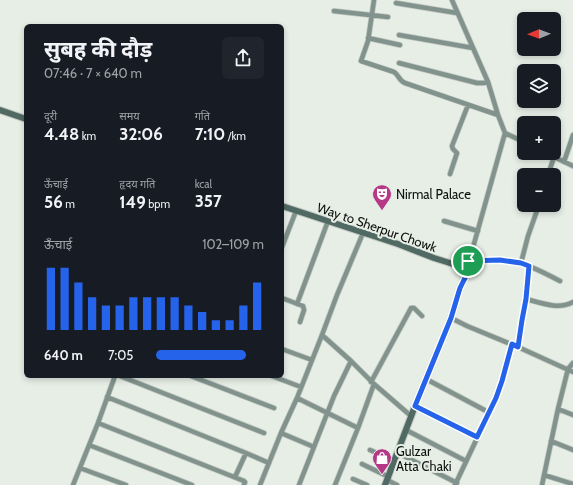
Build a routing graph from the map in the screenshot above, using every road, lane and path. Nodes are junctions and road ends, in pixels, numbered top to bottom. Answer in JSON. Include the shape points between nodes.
{"nodes":[{"id":1,"x":374,"y":0,"type":"edge"},
{"id":2,"x":452,"y":0,"type":"edge"},
{"id":3,"x":396,"y":3,"type":"dead end"},
{"id":4,"x":334,"y":11,"type":"dead end"},
{"id":5,"x":457,"y":13,"type":"junction"},
{"id":6,"x":372,"y":16,"type":"junction"},
{"id":7,"x":388,"y":17,"type":"dead end"},
{"id":8,"x":399,"y":35,"type":"dead end"},
{"id":9,"x":368,"y":38,"type":"junction"},
{"id":10,"x":400,"y":45,"type":"dead end"},
{"id":11,"x":473,"y":48,"type":"junction"},
{"id":12,"x":399,"y":63,"type":"dead end"},
{"id":13,"x":488,"y":82,"type":"junction"},
{"id":14,"x":468,"y":105,"type":"junction"},
{"id":15,"x":0,"y":110,"type":"edge"},
{"id":16,"x":498,"y":115,"type":"junction"},
{"id":17,"x":24,"y":118,"type":"edge"},
{"id":18,"x":505,"y":133,"type":"junction"},
{"id":19,"x":573,"y":135,"type":"edge"},
{"id":20,"x":517,"y":139,"type":"edge"},
{"id":21,"x":560,"y":160,"type":"edge"},
{"id":22,"x":564,"y":162,"type":"junction"},
{"id":23,"x":573,"y":166,"type":"edge"},
{"id":24,"x":450,"y":174,"type":"dead end"},
{"id":25,"x":284,"y":207,"type":"edge"},
{"id":26,"x":296,"y":211,"type":"junction"},
{"id":27,"x":537,"y":212,"type":"edge"},
{"id":28,"x":328,"y":221,"type":"junction"},
{"id":29,"x":444,"y":221,"type":"dead end"},
{"id":30,"x":478,"y":231,"type":"junction"},
{"id":31,"x":363,"y":233,"type":"junction"},
{"id":32,"x":284,"y":242,"type":"edge"},
{"id":33,"x":521,"y":263,"type":"junction"},
{"id":34,"x":467,"y":264,"type":"junction"},
{"id":35,"x":529,"y":266,"type":"junction"},
{"id":36,"x":560,"y":281,"type":"dead end"},
{"id":37,"x":284,"y":299,"type":"edge"},
{"id":38,"x":526,"y":299,"type":"junction"},
{"id":39,"x":573,"y":302,"type":"edge"},
{"id":40,"x":297,"y":304,"type":"junction"},
{"id":41,"x":422,"y":316,"type":"dead end"},
{"id":42,"x":451,"y":318,"type":"junction"},
{"id":43,"x":300,"y":322,"type":"dead end"},
{"id":44,"x":322,"y":335,"type":"junction"},
{"id":45,"x":512,"y":344,"type":"junction"},
{"id":46,"x":518,"y":347,"type":"junction"},
{"id":47,"x":284,"y":349,"type":"edge"},
{"id":48,"x":312,"y":360,"type":"junction"},
{"id":49,"x":350,"y":361,"type":"junction"},
{"id":50,"x":573,"y":363,"type":"edge"},
{"id":51,"x":571,"y":370,"type":"edge"},
{"id":52,"x":114,"y":378,"type":"edge"},
{"id":53,"x":125,"y":378,"type":"edge"},
{"id":54,"x":196,"y":378,"type":"edge"},
{"id":55,"x":277,"y":378,"type":"edge"},
{"id":56,"x":426,"y":379,"type":"junction"},
{"id":57,"x":372,"y":383,"type":"junction"},
{"id":58,"x":301,"y":387,"type":"junction"},
{"id":59,"x":107,"y":397,"type":"junction"},
{"id":60,"x":297,"y":398,"type":"junction"},
{"id":61,"x":415,"y":406,"type":"junction"},
{"id":62,"x":274,"y":408,"type":"dead end"},
{"id":63,"x":558,"y":409,"type":"junction"},
{"id":64,"x":328,"y":413,"type":"junction"},
{"id":65,"x":490,"y":413,"type":"junction"},
{"id":66,"x":412,"y":416,"type":"junction"},
{"id":67,"x":573,"y":416,"type":"edge"},
{"id":68,"x":98,"y":423,"type":"junction"},
{"id":69,"x":358,"y":428,"type":"junction"},
{"id":70,"x":406,"y":430,"type":"junction"},
{"id":71,"x":281,"y":433,"type":"junction"},
{"id":72,"x":264,"y":434,"type":"dead end"},
{"id":73,"x":477,"y":437,"type":"junction"},
{"id":74,"x":551,"y":441,"type":"junction"},
{"id":75,"x":89,"y":445,"type":"junction"},
{"id":76,"x":314,"y":447,"type":"junction"},
{"id":77,"x":370,"y":450,"type":"dead end"},
{"id":78,"x":573,"y":450,"type":"edge"},
{"id":79,"x":246,"y":452,"type":"junction"},
{"id":80,"x":398,"y":453,"type":"junction"},
{"id":81,"x":395,"y":461,"type":"junction"},
{"id":82,"x":466,"y":461,"type":"junction"},
{"id":83,"x":269,"y":463,"type":"junction"},
{"id":84,"x":362,"y":464,"type":"dead end"},
{"id":85,"x":80,"y":468,"type":"junction"},
{"id":86,"x":544,"y":475,"type":"junction"},
{"id":87,"x":235,"y":477,"type":"junction"},
{"id":88,"x":353,"y":479,"type":"dead end"},
{"id":89,"x":387,"y":480,"type":"edge"},
{"id":90,"x":263,"y":484,"type":"edge"},
{"id":91,"x":363,"y":484,"type":"edge"},
{"id":92,"x":456,"y":484,"type":"edge"},
{"id":93,"x":573,"y":484,"type":"edge"},
{"id":94,"x":73,"y":485,"type":"edge"},
{"id":95,"x":126,"y":485,"type":"edge"},
{"id":96,"x":192,"y":485,"type":"edge"},
{"id":97,"x":244,"y":485,"type":"edge"},
{"id":98,"x":299,"y":485,"type":"edge"},
{"id":99,"x":335,"y":485,"type":"edge"},
{"id":100,"x":397,"y":485,"type":"edge"},
{"id":101,"x":542,"y":485,"type":"edge"}],
"edges":[{"from":1,"to":6,"type":"street"},
{"from":2,"to":5,"type":"street"},
{"from":3,"to":5,"type":"street"},
{"from":4,"to":6,"type":"street"},
{"from":5,"to":11,"type":"street"},
{"from":6,"to":7,"type":"street"},
{"from":6,"to":9,"type":"street"},
{"from":8,"to":11,"type":"street"},
{"from":9,"to":10,"type":"street"},
{"from":9,"to":14,"type":"street","via":[[361,61],[394,72],[405,83]]},
{"from":11,"to":13,"type":"street"},
{"from":12,"to":13,"type":"street","via":[[477,83]]},
{"from":13,"to":16,"type":"street"},
{"from":14,"to":16,"type":"street"},
{"from":14,"to":24,"type":"street","via":[[452,146],[456,153]]},
{"from":15,"to":17,"type":"street"},
{"from":16,"to":18,"type":"street"},
{"from":18,"to":20,"type":"street"},
{"from":18,"to":30,"type":"street"},
{"from":19,"to":22,"type":"street"},
{"from":21,"to":22,"type":"street"},
{"from":22,"to":23,"type":"street"},
{"from":25,"to":26,"type":"street","name":"Way to Sherpur Chowk"},
{"from":26,"to":28,"type":"street","name":"Way to Sherpur Chowk"},
{"from":26,"to":32,"type":"street"},
{"from":27,"to":33,"type":"street"},
{"from":28,"to":31,"type":"street","name":"Way to Sherpur Chowk"},
{"from":28,"to":40,"type":"street"},
{"from":29,"to":30,"type":"street"},
{"from":30,"to":34,"type":"street"},
{"from":31,"to":34,"type":"street","name":"Way to Sherpur Chowk","via":[[453,264]]},
{"from":31,"to":44,"type":"street"},
{"from":33,"to":34,"type":"street","via":[[500,260]]},
{"from":33,"to":35,"type":"street"},
{"from":34,"to":42,"type":"street","via":[[466,276]]},
{"from":35,"to":36,"type":"street"},
{"from":35,"to":38,"type":"street"},
{"from":37,"to":40,"type":"street"},
{"from":38,"to":39,"type":"street","via":[[555,306],[569,305]]},
{"from":38,"to":46,"type":"street"},
{"from":40,"to":43,"type":"street","via":[[304,308]]},
{"from":41,"to":57,"type":"street","via":[[411,308]]},
{"from":42,"to":45,"type":"street"},
{"from":42,"to":56,"type":"street"},
{"from":44,"to":48,"type":"street"},
{"from":44,"to":49,"type":"street"},
{"from":45,"to":46,"type":"street"},
{"from":45,"to":65,"type":"street"},
{"from":46,"to":51,"type":"street"},
{"from":47,"to":48,"type":"street"},
{"from":48,"to":58,"type":"street"},
{"from":49,"to":57,"type":"street"},
{"from":49,"to":64,"type":"street"},
{"from":50,"to":51,"type":"street"},
{"from":51,"to":63,"type":"street"},
{"from":52,"to":59,"type":"street"},
{"from":53,"to":72,"type":"street"},
{"from":54,"to":62,"type":"street"},
{"from":55,"to":58,"type":"street"},
{"from":56,"to":61,"type":"street"},
{"from":56,"to":65,"type":"street"},
{"from":57,"to":66,"type":"street"},
{"from":57,"to":69,"type":"street"},
{"from":58,"to":60,"type":"street"},
{"from":59,"to":68,"type":"street"},
{"from":59,"to":79,"type":"street"},
{"from":60,"to":64,"type":"street"},
{"from":60,"to":71,"type":"street"},
{"from":61,"to":66,"type":"street"},
{"from":61,"to":73,"type":"street"},
{"from":63,"to":67,"type":"street"},
{"from":63,"to":74,"type":"street"},
{"from":64,"to":69,"type":"street"},
{"from":64,"to":76,"type":"street"},
{"from":65,"to":73,"type":"street"},
{"from":66,"to":70,"type":"street"},
{"from":68,"to":75,"type":"street"},
{"from":68,"to":87,"type":"street"},
{"from":69,"to":99,"type":"street"},
{"from":70,"to":80,"type":"street"},
{"from":70,"to":82,"type":"street"},
{"from":71,"to":76,"type":"street"},
{"from":71,"to":83,"type":"street"},
{"from":73,"to":82,"type":"street"},
{"from":74,"to":78,"type":"street"},
{"from":74,"to":86,"type":"street"},
{"from":75,"to":85,"type":"street"},
{"from":75,"to":96,"type":"street"},
{"from":76,"to":98,"type":"street"},
{"from":77,"to":81,"type":"street"},
{"from":79,"to":83,"type":"street"},
{"from":79,"to":87,"type":"street"},
{"from":80,"to":81,"type":"street"},
{"from":80,"to":92,"type":"street"},
{"from":81,"to":89,"type":"street"},
{"from":82,"to":92,"type":"street"},
{"from":83,"to":90,"type":"street"},
{"from":84,"to":89,"type":"street"},
{"from":85,"to":94,"type":"street"},
{"from":85,"to":95,"type":"street"},
{"from":86,"to":93,"type":"street"},
{"from":86,"to":101,"type":"street"},
{"from":87,"to":97,"type":"street","via":[[244,481]]},
{"from":88,"to":91,"type":"street"},
{"from":89,"to":100,"type":"street"}]}
